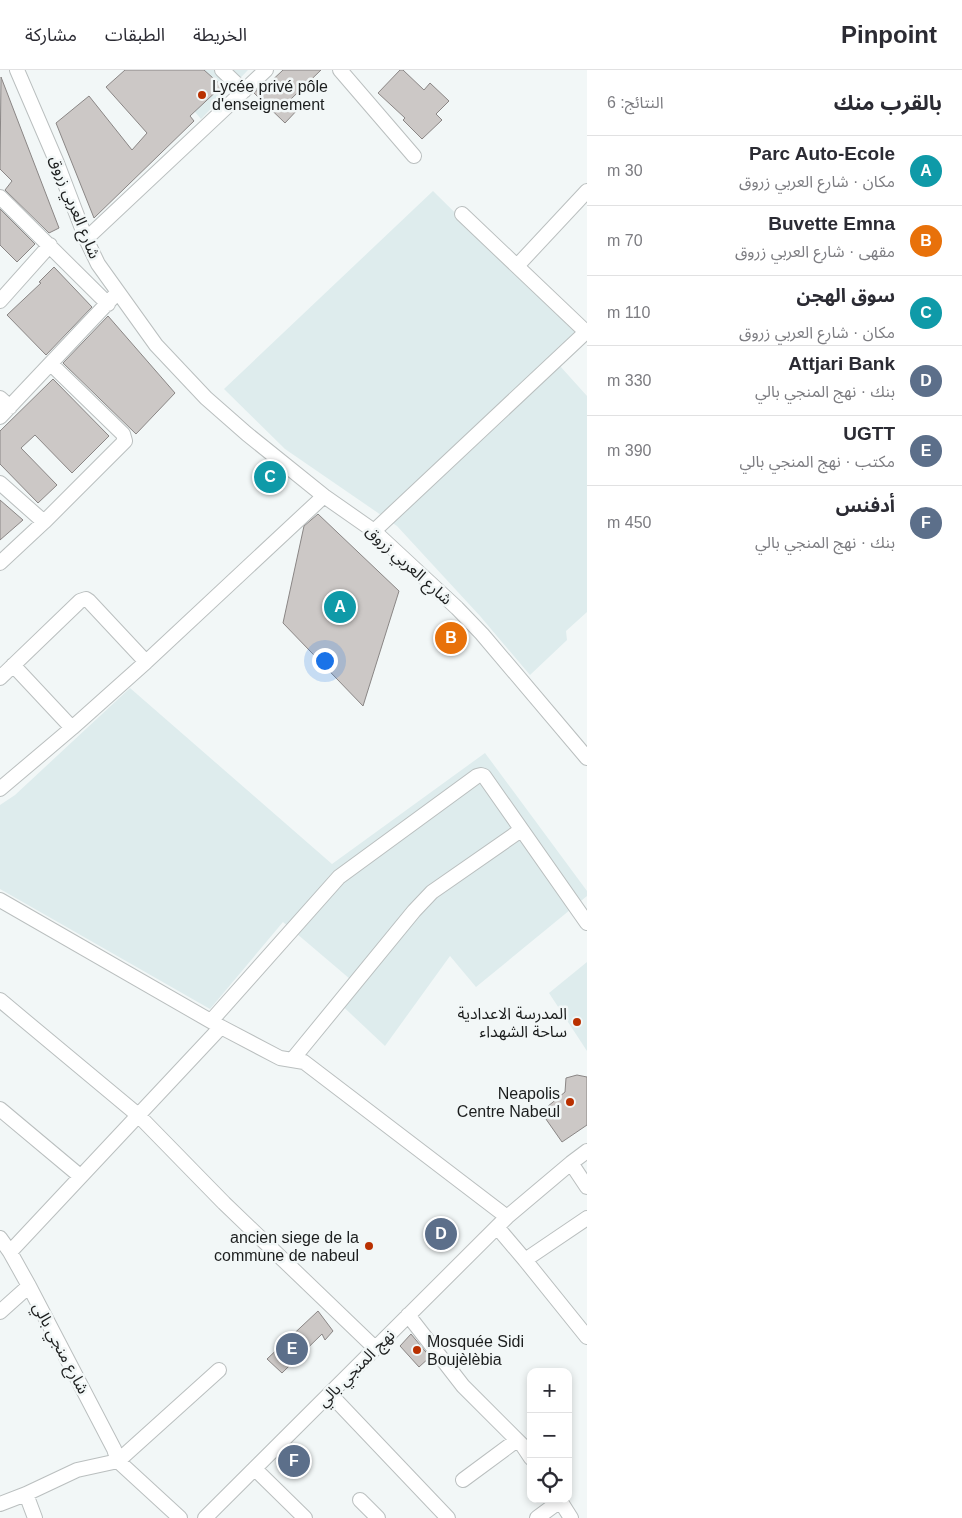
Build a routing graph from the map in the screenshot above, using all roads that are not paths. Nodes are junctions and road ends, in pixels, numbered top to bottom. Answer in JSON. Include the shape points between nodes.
{"nodes":[{"id":1,"x":17,"y":70,"type":"edge"},
{"id":2,"x":222,"y":70,"type":"edge"},
{"id":3,"x":266,"y":70,"type":"edge"},
{"id":4,"x":340,"y":70,"type":"edge"},
{"id":5,"x":244,"y":91,"type":"junction"},
{"id":6,"x":414,"y":156,"type":"dead end"},
{"id":7,"x":587,"y":191,"type":"edge"},
{"id":8,"x":0,"y":197,"type":"edge"},
{"id":9,"x":462,"y":214,"type":"dead end"},
{"id":10,"x":86,"y":239,"type":"junction"},
{"id":11,"x":50,"y":245,"type":"junction"},
{"id":12,"x":517,"y":266,"type":"junction"},
{"id":13,"x":118,"y":292,"type":"junction"},
{"id":14,"x":0,"y":301,"type":"edge"},
{"id":15,"x":108,"y":304,"type":"junction"},
{"id":16,"x":586,"y":331,"type":"edge"},
{"id":17,"x":51,"y":364,"type":"junction"},
{"id":18,"x":3,"y":407,"type":"edge"},
{"id":19,"x":0,"y":483,"type":"edge"},
{"id":20,"x":324,"y":496,"type":"junction"},
{"id":21,"x":44,"y":522,"type":"junction"},
{"id":22,"x":374,"y":531,"type":"junction"},
{"id":23,"x":0,"y":563,"type":"edge"},
{"id":24,"x":146,"y":662,"type":"junction"},
{"id":25,"x":12,"y":665,"type":"junction"},
{"id":26,"x":0,"y":678,"type":"edge"},
{"id":27,"x":72,"y":728,"type":"junction"},
{"id":28,"x":585,"y":752,"type":"edge"},
{"id":29,"x":0,"y":789,"type":"edge"},
{"id":30,"x":521,"y":830,"type":"junction"},
{"id":31,"x":1,"y":904,"type":"edge"},
{"id":32,"x":587,"y":923,"type":"edge"},
{"id":33,"x":0,"y":1000,"type":"edge"},
{"id":34,"x":216,"y":1024,"type":"junction"},
{"id":35,"x":292,"y":1060,"type":"junction"},
{"id":36,"x":0,"y":1108,"type":"edge"},
{"id":37,"x":138,"y":1115,"type":"junction"},
{"id":38,"x":587,"y":1151,"type":"edge"},
{"id":39,"x":571,"y":1163,"type":"junction"},
{"id":40,"x":80,"y":1176,"type":"junction"},
{"id":41,"x":587,"y":1187,"type":"edge"},
{"id":42,"x":507,"y":1217,"type":"junction"},
{"id":43,"x":587,"y":1218,"type":"edge"},
{"id":44,"x":497,"y":1227,"type":"junction"},
{"id":45,"x":0,"y":1238,"type":"edge"},
{"id":46,"x":10,"y":1252,"type":"junction"},
{"id":47,"x":525,"y":1260,"type":"junction"},
{"id":48,"x":29,"y":1286,"type":"junction"},
{"id":49,"x":0,"y":1312,"type":"edge"},
{"id":50,"x":408,"y":1315,"type":"junction"},
{"id":51,"x":587,"y":1337,"type":"edge"},
{"id":52,"x":375,"y":1348,"type":"junction"},
{"id":53,"x":218,"y":1370,"type":"dead end"},
{"id":54,"x":330,"y":1394,"type":"junction"},
{"id":55,"x":517,"y":1440,"type":"junction"},
{"id":56,"x":527,"y":1453,"type":"edge"},
{"id":57,"x":118,"y":1461,"type":"junction"},
{"id":58,"x":255,"y":1469,"type":"junction"},
{"id":59,"x":463,"y":1480,"type":"dead end"},
{"id":60,"x":26,"y":1494,"type":"junction"},
{"id":61,"x":360,"y":1500,"type":"dead end"},
{"id":62,"x":555,"y":1503,"type":"edge"},
{"id":63,"x":561,"y":1503,"type":"edge"},
{"id":64,"x":0,"y":1504,"type":"edge"},
{"id":65,"x":35,"y":1518,"type":"edge"},
{"id":66,"x":180,"y":1518,"type":"edge"},
{"id":67,"x":205,"y":1518,"type":"edge"},
{"id":68,"x":305,"y":1518,"type":"edge"},
{"id":69,"x":378,"y":1518,"type":"edge"},
{"id":70,"x":448,"y":1518,"type":"edge"},
{"id":71,"x":537,"y":1518,"type":"edge"},
{"id":72,"x":571,"y":1518,"type":"edge"}],
"edges":[{"from":1,"to":10,"type":"street","name":"شارع العربي زروق"},
{"from":2,"to":5,"type":"street"},
{"from":3,"to":5,"type":"street"},
{"from":4,"to":6,"type":"street"},
{"from":5,"to":10,"type":"street"},
{"from":7,"to":12,"type":"street"},
{"from":8,"to":11,"type":"street"},
{"from":9,"to":12,"type":"street"},
{"from":10,"to":13,"type":"street","name":"شارع العربي زروق","via":[[98,264]]},
{"from":11,"to":14,"type":"street"},
{"from":11,"to":15,"type":"street"},
{"from":12,"to":16,"type":"street"},
{"from":13,"to":15,"type":"street"},
{"from":13,"to":20,"type":"street","name":"شارع العربي زروق","via":[[156,345],[206,398]]},
{"from":15,"to":17,"type":"street"},
{"from":16,"to":22,"type":"street"},
{"from":17,"to":18,"type":"street"},
{"from":17,"to":21,"type":"street","via":[[123,434],[125,441]]},
{"from":19,"to":21,"type":"street"},
{"from":20,"to":22,"type":"street","name":"شارع العربي زروق"},
{"from":20,"to":24,"type":"street"},
{"from":21,"to":23,"type":"street"},
{"from":22,"to":28,"type":"street","name":"شارع العربي زروق","via":[[482,634]]},
{"from":24,"to":25,"type":"street","via":[[89,601],[83,599]]},
{"from":24,"to":27,"type":"street"},
{"from":25,"to":26,"type":"street"},
{"from":25,"to":27,"type":"street"},
{"from":27,"to":29,"type":"street"},
{"from":30,"to":32,"type":"street"},
{"from":30,"to":34,"type":"street","via":[[484,776],[477,776],[339,877]]},
{"from":30,"to":35,"type":"street","via":[[432,892],[414,910]]},
{"from":31,"to":34,"type":"street"},
{"from":33,"to":37,"type":"street"},
{"from":34,"to":35,"type":"street","via":[[280,1058]]},
{"from":34,"to":37,"type":"street"},
{"from":35,"to":42,"type":"street","via":[[304,1062]]},
{"from":36,"to":40,"type":"street"},
{"from":37,"to":40,"type":"street"},
{"from":37,"to":52,"type":"street"},
{"from":38,"to":39,"type":"street","name":"نهج المنجي بالي"},
{"from":39,"to":41,"type":"street"},
{"from":39,"to":42,"type":"street","name":"نهج المنجي بالي"},
{"from":40,"to":46,"type":"street"},
{"from":42,"to":44,"type":"street","name":"نهج المنجي بالي"},
{"from":43,"to":47,"type":"street"},
{"from":44,"to":47,"type":"street"},
{"from":44,"to":50,"type":"street","name":"نهج المنجي بالي"},
{"from":45,"to":46,"type":"street","name":"شارع منجي بالي"},
{"from":46,"to":48,"type":"street","name":"شارع منجي بالي"},
{"from":47,"to":51,"type":"street"},
{"from":48,"to":49,"type":"street"},
{"from":48,"to":57,"type":"street","name":"شارع منجي بالي"},
{"from":50,"to":52,"type":"street","name":"نهج المنجي بالي"},
{"from":50,"to":55,"type":"street","via":[[463,1386]]},
{"from":52,"to":54,"type":"street","name":"نهج المنجي بالي"},
{"from":53,"to":57,"type":"street"},
{"from":54,"to":58,"type":"street","name":"نهج المنجي بالي"},
{"from":54,"to":70,"type":"street"},
{"from":55,"to":56,"type":"street"},
{"from":55,"to":59,"type":"street"},
{"from":57,"to":60,"type":"street","via":[[77,1470]]},
{"from":57,"to":66,"type":"street"},
{"from":58,"to":67,"type":"street","name":"نهج المنجي بالي"},
{"from":58,"to":68,"type":"street"},
{"from":60,"to":64,"type":"street"},
{"from":60,"to":65,"type":"street"},
{"from":61,"to":69,"type":"street"},
{"from":62,"to":71,"type":"street"},
{"from":63,"to":72,"type":"street"}]}
